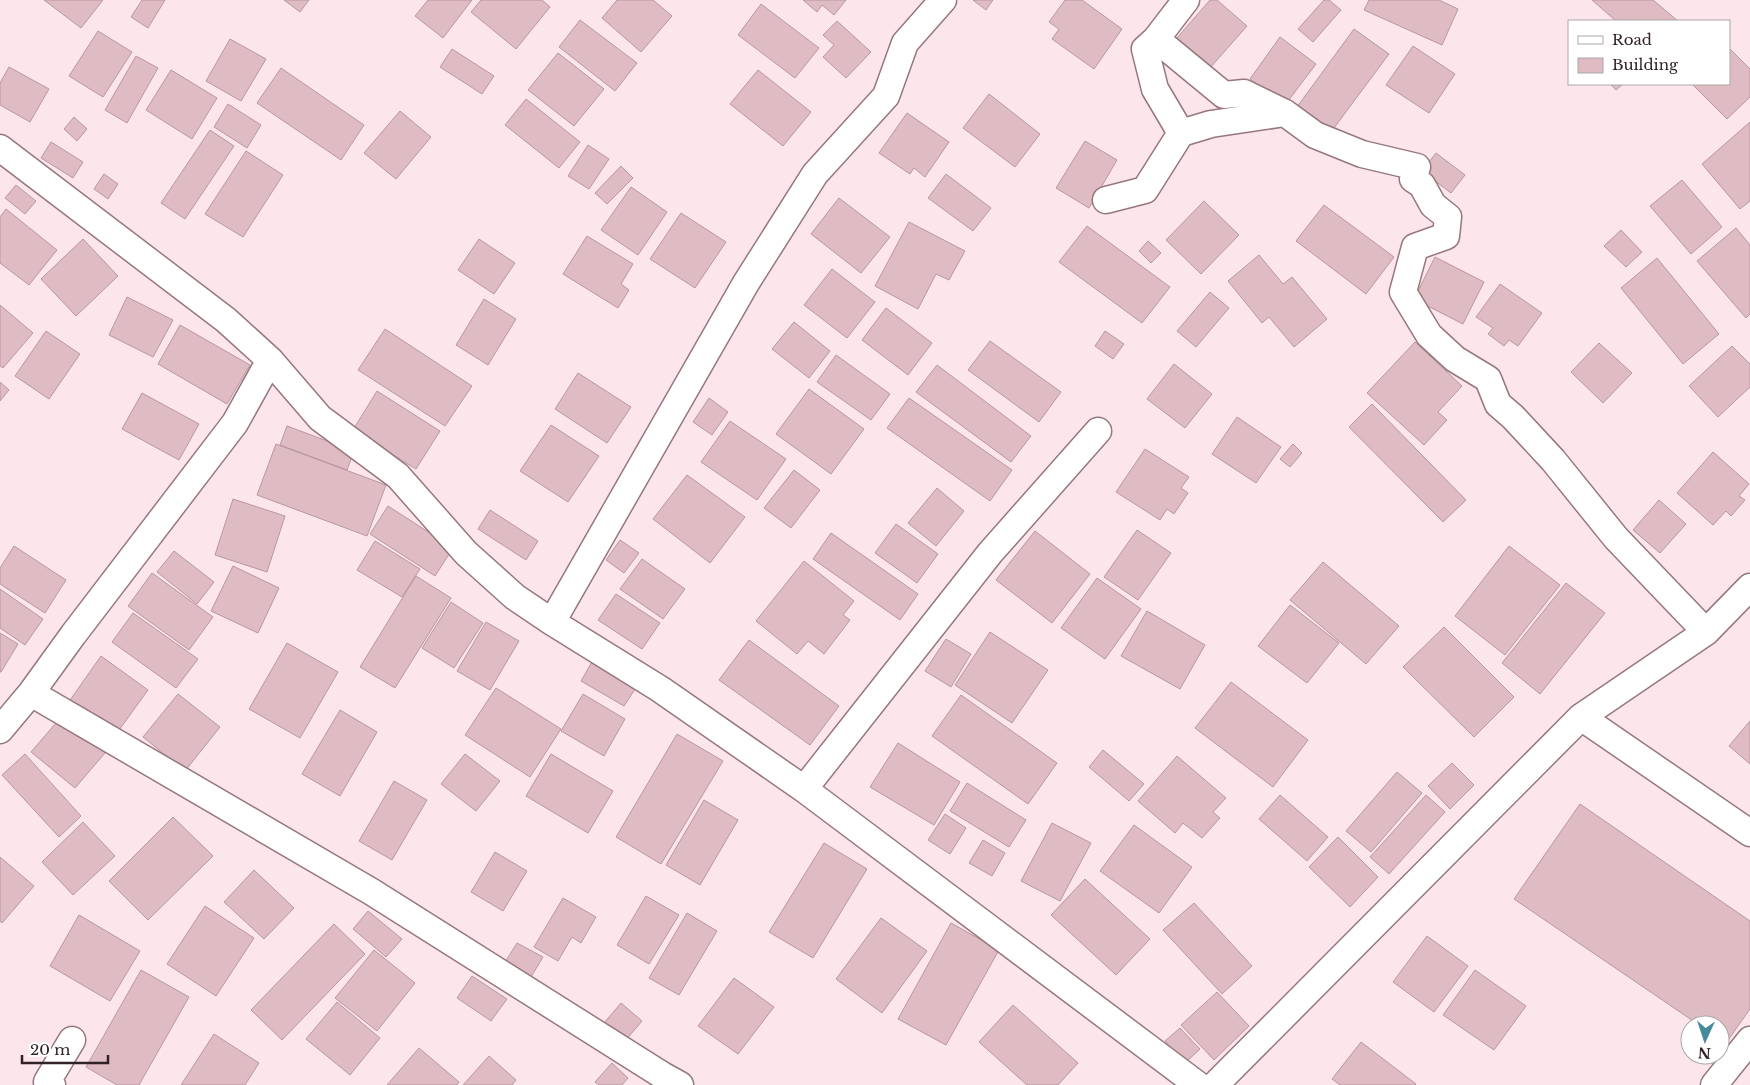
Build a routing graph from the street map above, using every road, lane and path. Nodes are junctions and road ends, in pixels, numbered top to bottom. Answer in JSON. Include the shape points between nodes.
{"nodes":[{"id":1,"x":943,"y":0,"type":"edge"},
{"id":2,"x":1186,"y":0,"type":"edge"},
{"id":3,"x":1156,"y":40,"type":"junction"},
{"id":4,"x":1285,"y":113,"type":"junction"},
{"id":5,"x":1181,"y":133,"type":"junction"},
{"id":6,"x":4,"y":159,"type":"edge"},
{"id":7,"x":1106,"y":200,"type":"dead end"},
{"id":8,"x":270,"y":360,"type":"junction"},
{"id":9,"x":1098,"y":431,"type":"dead end"},
{"id":10,"x":1750,"y":587,"type":"edge"},
{"id":11,"x":552,"y":622,"type":"junction"},
{"id":12,"x":1706,"y":632,"type":"junction"},
{"id":13,"x":31,"y":693,"type":"junction"},
{"id":14,"x":1582,"y":717,"type":"junction"},
{"id":15,"x":0,"y":730,"type":"edge"},
{"id":16,"x":804,"y":789,"type":"junction"},
{"id":17,"x":1750,"y":833,"type":"edge"},
{"id":18,"x":72,"y":1040,"type":"dead end"},
{"id":19,"x":1750,"y":1040,"type":"edge"},
{"id":20,"x":52,"y":1085,"type":"edge"},
{"id":21,"x":680,"y":1085,"type":"edge"},
{"id":22,"x":1198,"y":1085,"type":"edge"},
{"id":23,"x":1215,"y":1085,"type":"edge"},
{"id":24,"x":1714,"y":1085,"type":"edge"}],
"edges":[{"from":1,"to":11,"type":"street","via":[[905,43],[886,96],[815,174],[746,283]]},
{"from":2,"to":3,"type":"street"},
{"from":3,"to":4,"type":"street","via":[[1224,95],[1244,94]]},
{"from":3,"to":5,"type":"street","via":[[1145,49],[1155,89]]},
{"from":4,"to":5,"type":"street","via":[[1211,124]]},
{"from":4,"to":12,"type":"street","via":[[1315,135],[1362,154],[1417,167],[1413,179],[1422,185],[1433,205],[1448,217],[1446,236],[1415,247],[1403,292],[1429,335],[1455,359],[1488,379],[1498,404],[1553,460],[1616,538]]},
{"from":5,"to":7,"type":"street","via":[[1145,190]]},
{"from":6,"to":8,"type":"street","via":[[226,320]]},
{"from":8,"to":11,"type":"street","via":[[320,418],[398,476],[466,553],[515,598]]},
{"from":8,"to":13,"type":"street","via":[[235,422]]},
{"from":9,"to":16,"type":"street","via":[[990,553]]},
{"from":10,"to":12,"type":"street"},
{"from":11,"to":16,"type":"street","via":[[660,689]]},
{"from":12,"to":14,"type":"street"},
{"from":13,"to":15,"type":"street"},
{"from":13,"to":21,"type":"street","via":[[372,892]]},
{"from":14,"to":17,"type":"street"},
{"from":14,"to":23,"type":"street"},
{"from":16,"to":22,"type":"street"},
{"from":18,"to":20,"type":"street","via":[[47,1082]]},
{"from":19,"to":24,"type":"street"}]}
